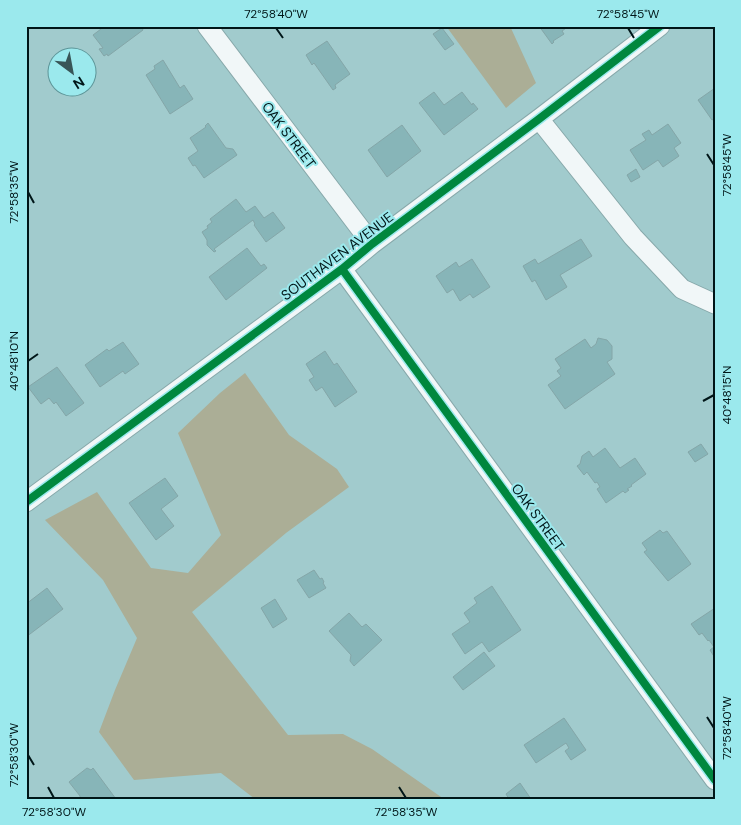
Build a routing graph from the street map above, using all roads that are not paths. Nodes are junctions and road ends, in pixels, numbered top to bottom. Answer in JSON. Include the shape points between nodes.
{"nodes":[{"id":1,"x":207,"y":26,"type":"edge"},
{"id":2,"x":660,"y":26,"type":"edge"},
{"id":3,"x":540,"y":119,"type":"junction"},
{"id":4,"x":372,"y":244,"type":"junction"},
{"id":5,"x":342,"y":269,"type":"junction"},
{"id":6,"x":715,"y":304,"type":"edge"},
{"id":7,"x":29,"y":494,"type":"edge"},
{"id":8,"x":715,"y":780,"type":"edge"}],
"edges":[{"from":1,"to":4,"type":"street","name":"OAK STREET"},
{"from":2,"to":3,"type":"street","name":"SOUTHAVEN AVENUE"},
{"from":3,"to":4,"type":"street","name":"SOUTHAVEN AVENUE"},
{"from":3,"to":6,"type":"street","via":[[633,237],[682,289]]},
{"from":4,"to":5,"type":"street","name":"SOUTHAVEN AVENUE"},
{"from":5,"to":7,"type":"street","name":"SOUTHAVEN AVENUE"},
{"from":5,"to":8,"type":"street","name":"OAK STREET"}]}
